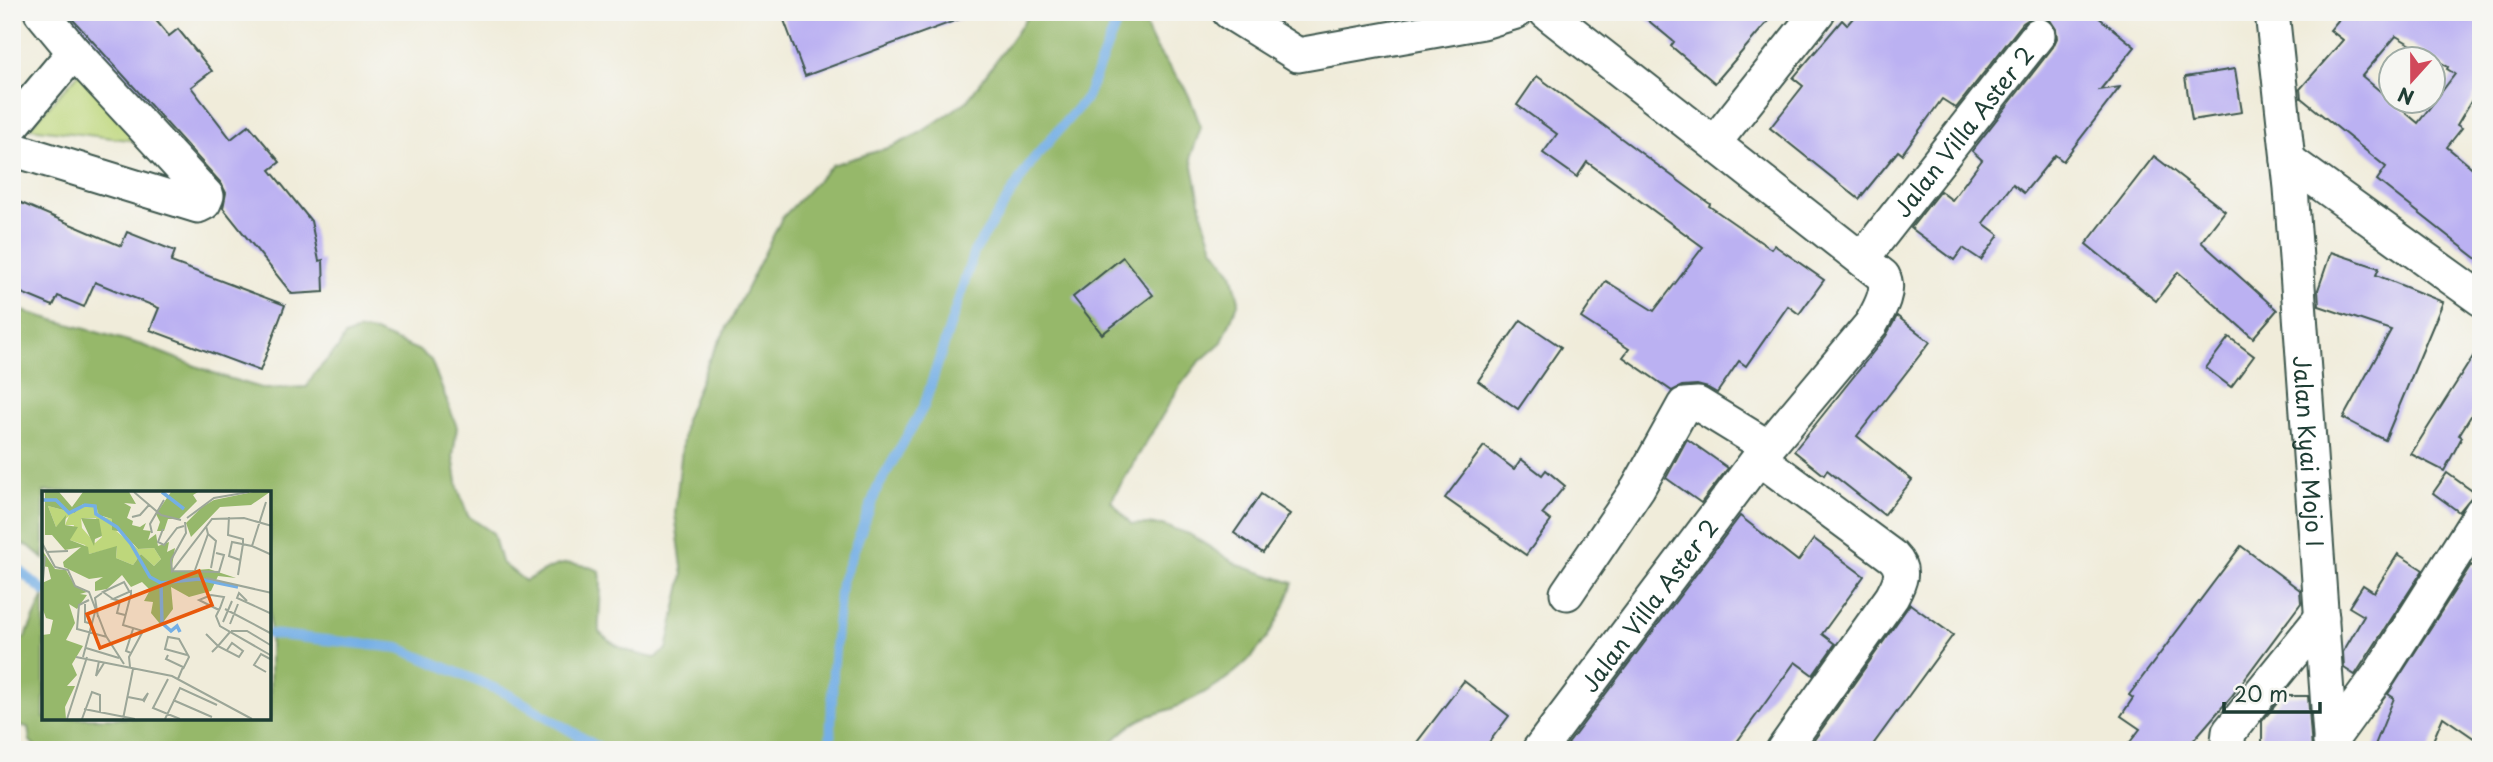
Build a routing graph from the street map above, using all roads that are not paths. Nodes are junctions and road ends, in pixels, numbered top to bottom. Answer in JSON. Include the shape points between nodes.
{"nodes":[{"id":1,"x":41,"y":12,"type":"edge"},
{"id":2,"x":1229,"y":12,"type":"edge"},
{"id":3,"x":1516,"y":12,"type":"edge"},
{"id":4,"x":1546,"y":12,"type":"edge"},
{"id":5,"x":1818,"y":12,"type":"edge"},
{"id":6,"x":2272,"y":12,"type":"edge"},
{"id":7,"x":2038,"y":35,"type":"dead end"},
{"id":8,"x":74,"y":52,"type":"junction"},
{"id":9,"x":12,"y":125,"type":"edge"},
{"id":10,"x":1714,"y":143,"type":"junction"},
{"id":11,"x":12,"y":149,"type":"edge"},
{"id":12,"x":2288,"y":160,"type":"junction"},
{"id":13,"x":1862,"y":259,"type":"junction"},
{"id":14,"x":2481,"y":299,"type":"edge"},
{"id":15,"x":1763,"y":453,"type":"junction"},
{"id":16,"x":2479,"y":520,"type":"edge"},
{"id":17,"x":1567,"y":593,"type":"dead end"},
{"id":18,"x":2322,"y":617,"type":"junction"},
{"id":19,"x":2223,"y":744,"type":"edge"},
{"id":20,"x":2330,"y":746,"type":"edge"},
{"id":21,"x":1539,"y":750,"type":"edge"},
{"id":22,"x":1783,"y":750,"type":"edge"}],
"edges":[{"from":1,"to":8,"type":"street"},
{"from":2,"to":3,"type":"street","via":[[1298,55]]},
{"from":4,"to":10,"type":"street","name":"Jalan Villa Aster 2"},
{"from":5,"to":10,"type":"street"},
{"from":6,"to":12,"type":"street","name":"Jalan Kyai Mojo I"},
{"from":7,"to":13,"type":"street","name":"Jalan Villa Aster 2"},
{"from":8,"to":9,"type":"street"},
{"from":8,"to":11,"type":"street","via":[[206,200],[198,206]]},
{"from":10,"to":13,"type":"street","name":"Jalan Villa Aster 2"},
{"from":12,"to":14,"type":"street"},
{"from":12,"to":18,"type":"street","name":"Jalan Kyai Mojo I"},
{"from":13,"to":15,"type":"street","name":"Jalan Villa Aster 2","via":[[1886,282],[1878,312]]},
{"from":15,"to":17,"type":"street","via":[[1698,404],[1684,405],[1638,488]]},
{"from":15,"to":21,"type":"street","name":"Jalan Villa Aster 2"},
{"from":15,"to":22,"type":"street","via":[[1893,557],[1902,572],[1892,597]]},
{"from":16,"to":20,"type":"street","name":"Jalan Kyai Mojo I"},
{"from":18,"to":19,"type":"street"},
{"from":18,"to":20,"type":"street","name":"Jalan Kyai Mojo I"}]}
